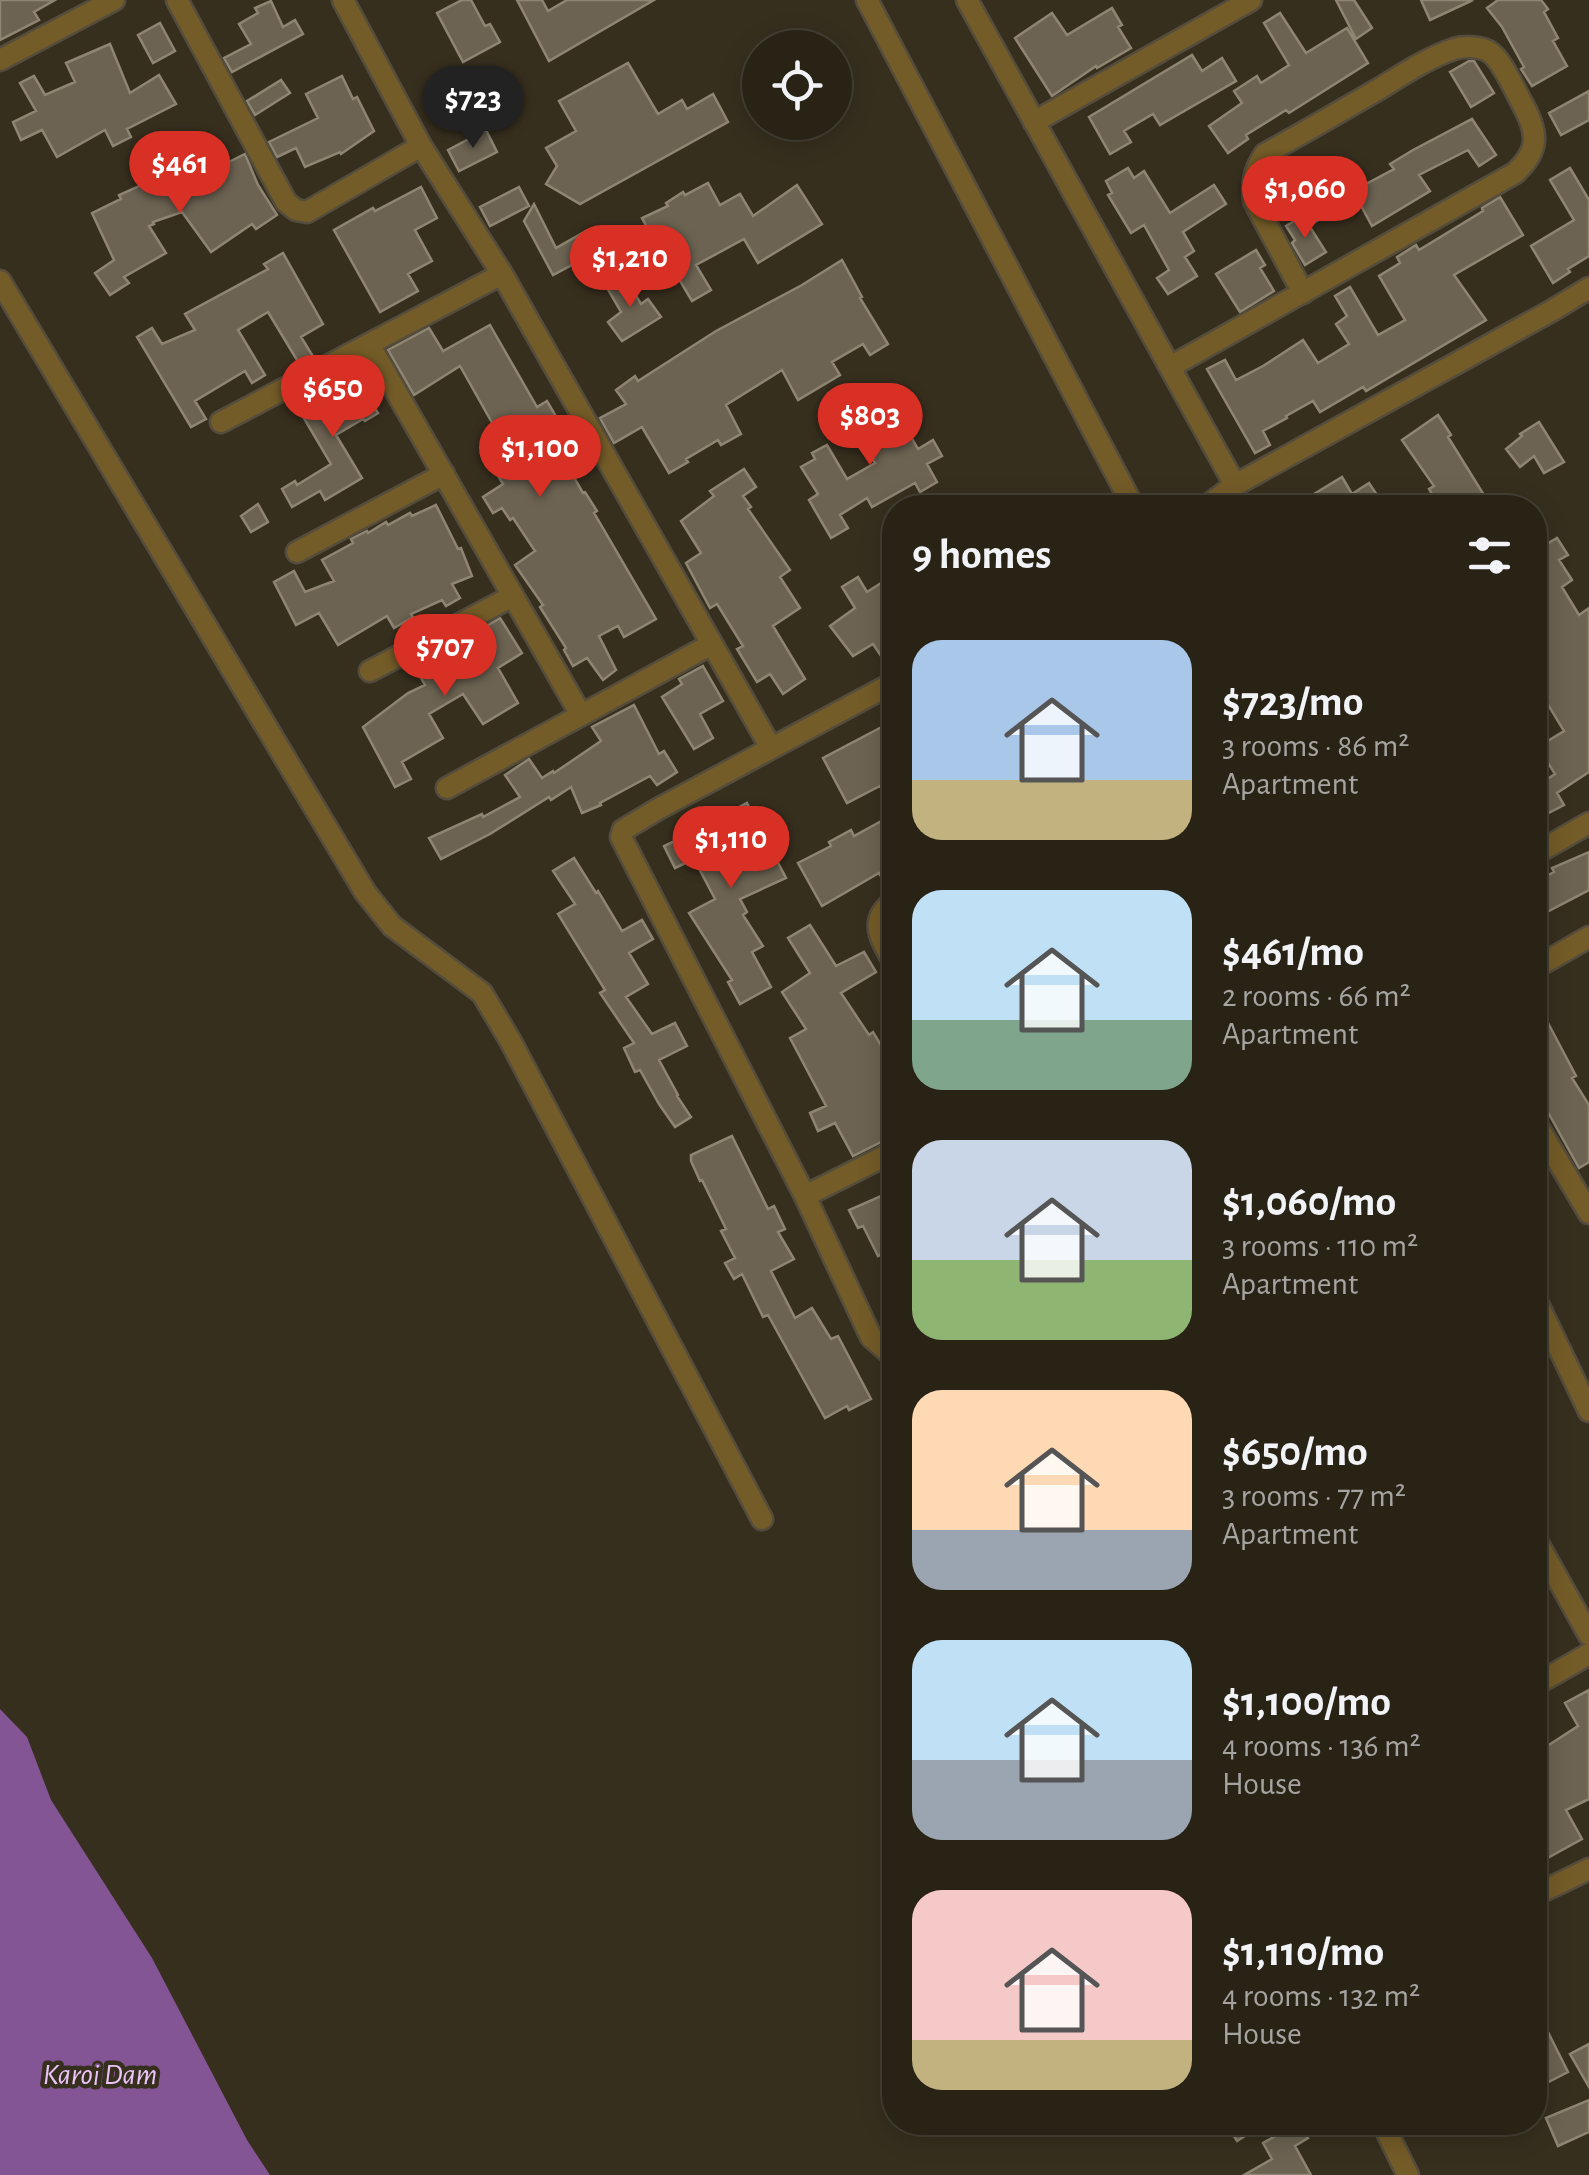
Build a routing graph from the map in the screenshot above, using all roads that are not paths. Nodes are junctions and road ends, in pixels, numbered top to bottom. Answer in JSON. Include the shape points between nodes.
{"nodes":[{"id":1,"x":114,"y":0,"type":"edge"},
{"id":2,"x":177,"y":0,"type":"edge"},
{"id":3,"x":343,"y":0,"type":"edge"},
{"id":4,"x":867,"y":0,"type":"edge"},
{"id":5,"x":967,"y":0,"type":"edge"},
{"id":6,"x":1251,"y":0,"type":"edge"},
{"id":7,"x":0,"y":60,"type":"edge"},
{"id":8,"x":1034,"y":122,"type":"junction"},
{"id":9,"x":421,"y":146,"type":"junction"},
{"id":10,"x":502,"y":274,"type":"junction"},
{"id":11,"x":0,"y":282,"type":"edge"},
{"id":12,"x":1589,"y":288,"type":"edge"},
{"id":13,"x":1303,"y":293,"type":"junction"},
{"id":14,"x":370,"y":344,"type":"junction"},
{"id":15,"x":1170,"y":367,"type":"junction"},
{"id":16,"x":221,"y":422,"type":"dead end"},
{"id":17,"x":444,"y":474,"type":"junction"},
{"id":18,"x":1235,"y":485,"type":"junction"},
{"id":19,"x":1127,"y":495,"type":"edge"},
{"id":20,"x":1222,"y":495,"type":"edge"},
{"id":21,"x":296,"y":552,"type":"dead end"},
{"id":22,"x":513,"y":596,"type":"junction"},
{"id":23,"x":712,"y":644,"type":"junction"},
{"id":24,"x":370,"y":671,"type":"dead end"},
{"id":25,"x":882,"y":689,"type":"edge"},
{"id":26,"x":581,"y":715,"type":"junction"},
{"id":27,"x":771,"y":748,"type":"junction"},
{"id":28,"x":446,"y":788,"type":"dead end"},
{"id":29,"x":1589,"y":823,"type":"edge"},
{"id":30,"x":1547,"y":847,"type":"edge"},
{"id":31,"x":882,"y":912,"type":"edge"},
{"id":32,"x":1589,"y":936,"type":"edge"},
{"id":33,"x":882,"y":941,"type":"edge"},
{"id":34,"x":1547,"y":961,"type":"edge"},
{"id":35,"x":1547,"y":1142,"type":"edge"},
{"id":36,"x":882,"y":1158,"type":"edge"},
{"id":37,"x":805,"y":1196,"type":"junction"},
{"id":38,"x":1589,"y":1213,"type":"edge"},
{"id":39,"x":1547,"y":1323,"type":"edge"},
{"id":40,"x":882,"y":1347,"type":"edge"},
{"id":41,"x":1589,"y":1411,"type":"edge"},
{"id":42,"x":762,"y":1519,"type":"dead end"},
{"id":43,"x":1547,"y":1560,"type":"edge"},
{"id":44,"x":1589,"y":1636,"type":"edge"},
{"id":45,"x":1589,"y":1654,"type":"edge"},
{"id":46,"x":1547,"y":1677,"type":"edge"},
{"id":47,"x":1589,"y":1869,"type":"edge"},
{"id":48,"x":1547,"y":1889,"type":"edge"},
{"id":49,"x":1388,"y":2135,"type":"edge"},
{"id":50,"x":1408,"y":2175,"type":"edge"}],
"edges":[{"from":1,"to":7,"type":"street"},
{"from":2,"to":9,"type":"street","via":[[291,207],[307,212]]},
{"from":3,"to":9,"type":"street"},
{"from":4,"to":19,"type":"street"},
{"from":5,"to":8,"type":"street"},
{"from":6,"to":8,"type":"street"},
{"from":8,"to":15,"type":"street"},
{"from":9,"to":10,"type":"street"},
{"from":10,"to":14,"type":"street"},
{"from":10,"to":23,"type":"street"},
{"from":11,"to":42,"type":"street","via":[[365,892],[392,926],[482,994]]},
{"from":12,"to":18,"type":"street"},
{"from":13,"to":13,"type":"street","via":[[1527,162],[1532,122],[1491,52],[1456,48],[1264,154],[1254,171],[1254,200]]},
{"from":13,"to":15,"type":"street"},
{"from":14,"to":16,"type":"street"},
{"from":14,"to":17,"type":"street"},
{"from":15,"to":18,"type":"street"},
{"from":17,"to":21,"type":"street"},
{"from":17,"to":22,"type":"street"},
{"from":18,"to":20,"type":"street"},
{"from":22,"to":24,"type":"street"},
{"from":22,"to":26,"type":"street"},
{"from":23,"to":26,"type":"street"},
{"from":23,"to":27,"type":"street"},
{"from":25,"to":27,"type":"street"},
{"from":26,"to":28,"type":"street"},
{"from":27,"to":37,"type":"street","via":[[621,837]]},
{"from":29,"to":30,"type":"street"},
{"from":31,"to":33,"type":"street"},
{"from":32,"to":34,"type":"street"},
{"from":35,"to":38,"type":"street"},
{"from":36,"to":37,"type":"street"},
{"from":37,"to":40,"type":"street","via":[[871,1337]]},
{"from":39,"to":41,"type":"street"},
{"from":43,"to":44,"type":"street"},
{"from":45,"to":46,"type":"street"},
{"from":47,"to":48,"type":"street"},
{"from":49,"to":50,"type":"street"}]}
